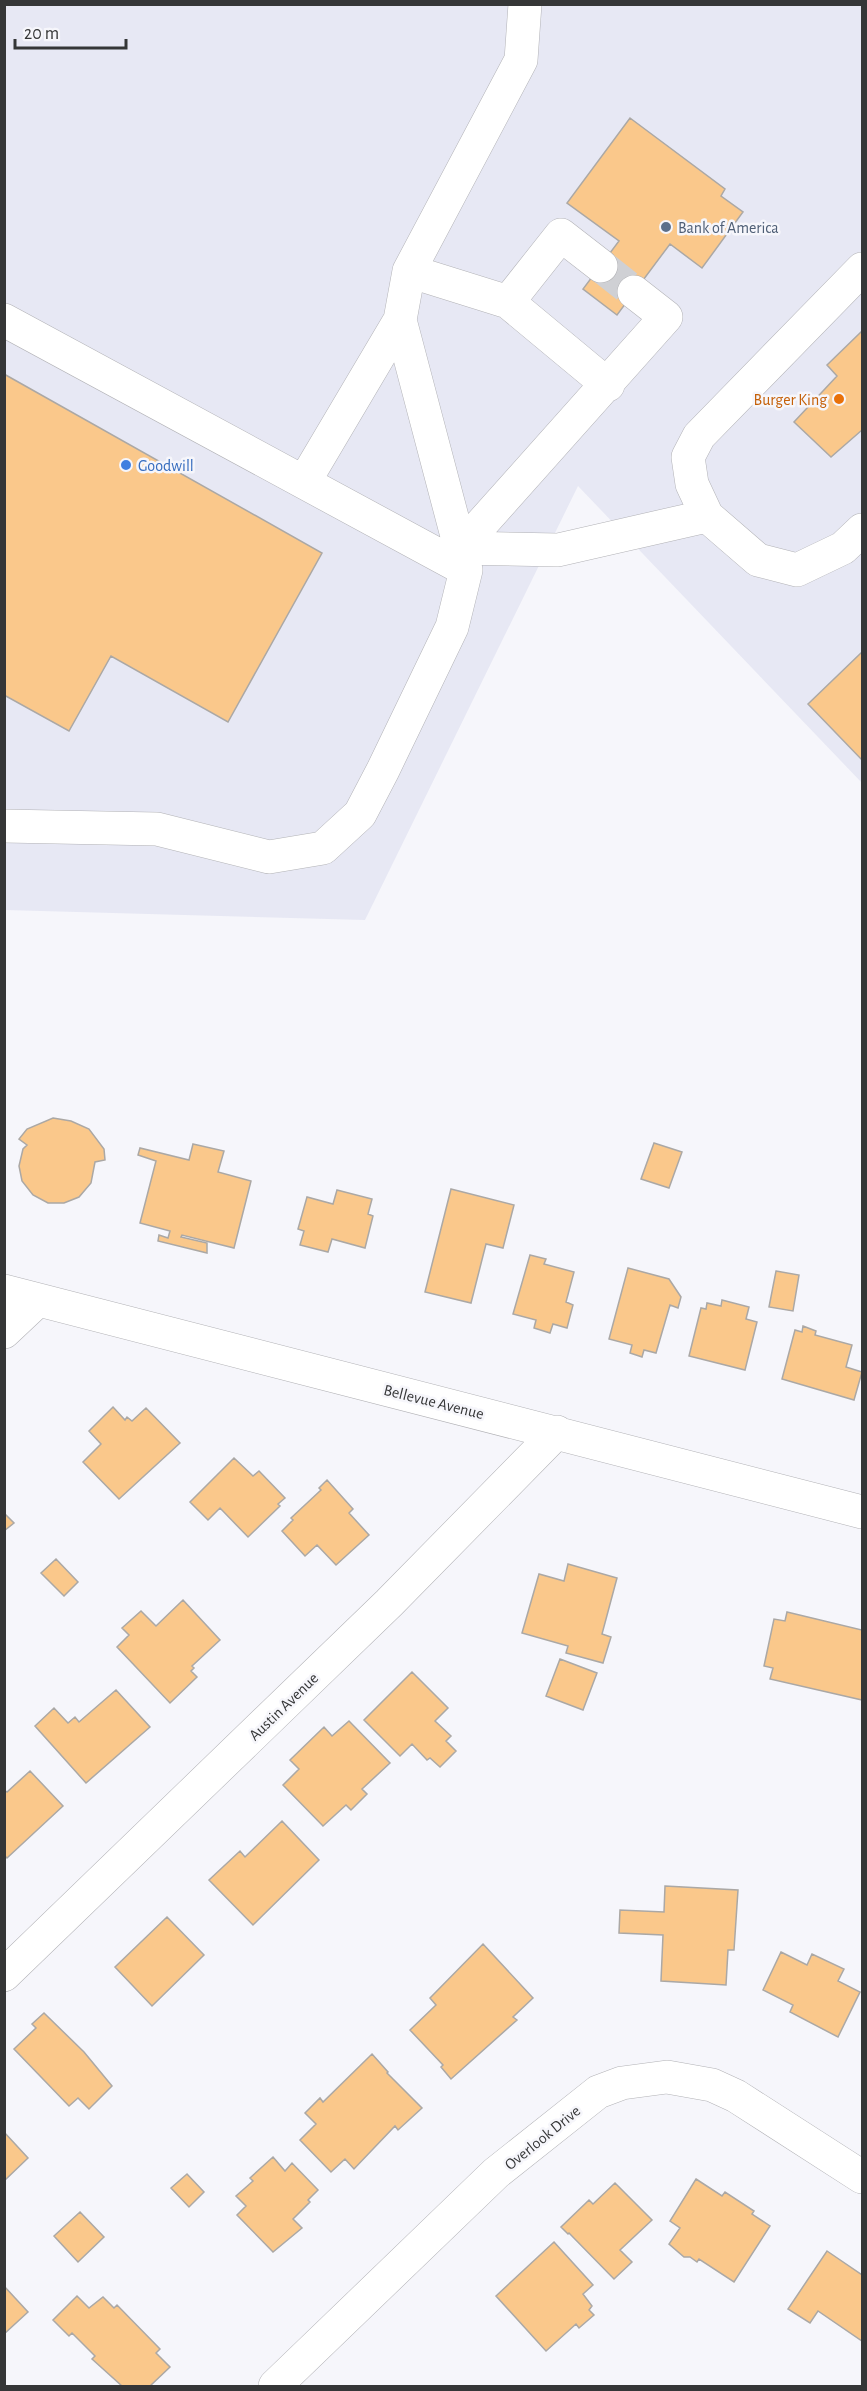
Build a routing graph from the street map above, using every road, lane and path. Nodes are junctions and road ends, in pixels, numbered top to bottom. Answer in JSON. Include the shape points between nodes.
{"nodes":[{"id":1,"x":525,"y":4,"type":"edge"},
{"id":2,"x":601,"y":266,"type":"tunnel mouth"},
{"id":3,"x":862,"y":269,"type":"edge"},
{"id":4,"x":409,"y":271,"type":"junction"},
{"id":5,"x":634,"y":292,"type":"tunnel mouth"},
{"id":6,"x":508,"y":302,"type":"junction"},
{"id":7,"x":4,"y":320,"type":"edge"},
{"id":8,"x":400,"y":320,"type":"junction"},
{"id":9,"x":608,"y":385,"type":"junction"},
{"id":10,"x":304,"y":482,"type":"junction"},
{"id":11,"x":707,"y":516,"type":"junction"},
{"id":12,"x":862,"y":530,"type":"edge"},
{"id":13,"x":463,"y":559,"type":"junction"},
{"id":14,"x":4,"y":826,"type":"edge"},
{"id":15,"x":4,"y":1291,"type":"edge"},
{"id":16,"x":38,"y":1300,"type":"junction"},
{"id":17,"x":4,"y":1332,"type":"edge"},
{"id":18,"x":557,"y":1432,"type":"junction"},
{"id":19,"x":862,"y":1512,"type":"edge"},
{"id":20,"x":4,"y":1976,"type":"edge"},
{"id":21,"x":862,"y":2177,"type":"edge"},
{"id":22,"x":275,"y":2386,"type":"edge"}],
"edges":[{"from":1,"to":4,"type":"street","via":[[521,60]]},
{"from":2,"to":6,"type":"street","via":[[561,235]]},
{"from":3,"to":11,"type":"street","via":[[699,436],[688,458],[692,484]]},
{"from":4,"to":6,"type":"street"},
{"from":4,"to":8,"type":"street"},
{"from":5,"to":9,"type":"street","via":[[666,317]]},
{"from":6,"to":9,"type":"street"},
{"from":7,"to":10,"type":"street"},
{"from":8,"to":10,"type":"street"},
{"from":8,"to":13,"type":"street"},
{"from":9,"to":13,"type":"street"},
{"from":10,"to":13,"type":"street"},
{"from":11,"to":12,"type":"street","via":[[758,560],[797,570],[843,548]]},
{"from":11,"to":13,"type":"street","via":[[558,550]]},
{"from":13,"to":14,"type":"street","via":[[452,627],[383,770],[360,814],[323,848],[269,857],[157,829]]},
{"from":15,"to":16,"type":"street","name":"Bellevue Avenue"},
{"from":16,"to":17,"type":"street"},
{"from":16,"to":18,"type":"street","name":"Bellevue Avenue"},
{"from":18,"to":19,"type":"street","name":"Bellevue Avenue"},
{"from":18,"to":20,"type":"street","name":"Austin Avenue","via":[[389,1603]]},
{"from":21,"to":22,"type":"street","name":"Overlook Drive","via":[[736,2096],[712,2085],[667,2078],[622,2083],[598,2092],[496,2173]]}]}
